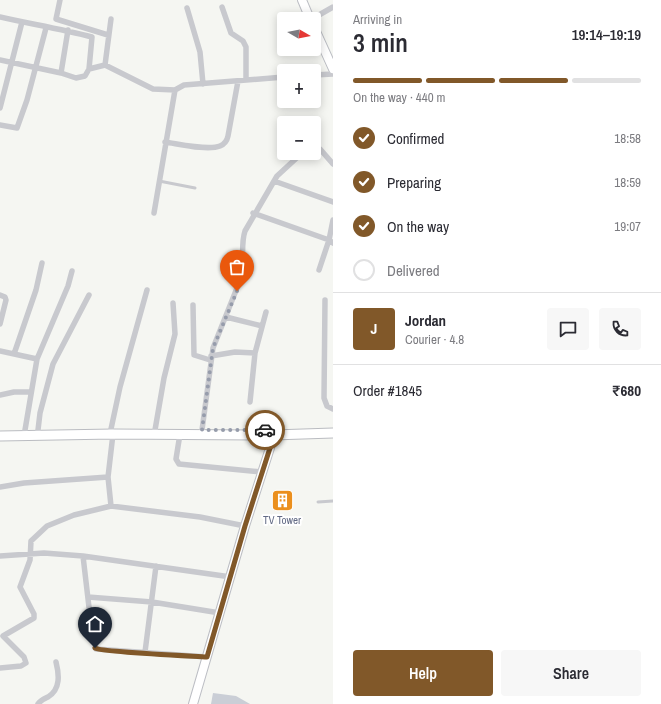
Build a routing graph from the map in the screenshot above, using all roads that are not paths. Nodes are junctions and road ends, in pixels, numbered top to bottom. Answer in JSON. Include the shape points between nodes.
{"nodes":[{"id":1,"x":60,"y":0,"type":"edge"},
{"id":2,"x":302,"y":0,"type":"edge"},
{"id":3,"x":222,"y":7,"type":"dead end"},
{"id":4,"x":333,"y":7,"type":"edge"},
{"id":5,"x":187,"y":8,"type":"dead end"},
{"id":6,"x":308,"y":12,"type":"edge"},
{"id":7,"x":321,"y":14,"type":"edge"},
{"id":8,"x":0,"y":17,"type":"edge"},
{"id":9,"x":110,"y":19,"type":"dead end"},
{"id":10,"x":22,"y":22,"type":"junction"},
{"id":11,"x":46,"y":28,"type":"junction"},
{"id":12,"x":68,"y":30,"type":"junction"},
{"id":13,"x":108,"y":34,"type":"junction"},
{"id":14,"x":321,"y":42,"type":"edge"},
{"id":15,"x":0,"y":60,"type":"edge"},
{"id":16,"x":12,"y":63,"type":"junction"},
{"id":17,"x":105,"y":65,"type":"junction"},
{"id":18,"x":34,"y":68,"type":"junction"},
{"id":19,"x":90,"y":69,"type":"junction"},
{"id":20,"x":333,"y":69,"type":"edge"},
{"id":21,"x":61,"y":73,"type":"junction"},
{"id":22,"x":333,"y":74,"type":"edge"},
{"id":23,"x":321,"y":75,"type":"edge"},
{"id":24,"x":277,"y":78,"type":"edge"},
{"id":25,"x":246,"y":80,"type":"junction"},
{"id":26,"x":238,"y":81,"type":"junction"},
{"id":27,"x":203,"y":84,"type":"junction"},
{"id":28,"x":175,"y":90,"type":"junction"},
{"id":29,"x":0,"y":104,"type":"edge"},
{"id":30,"x":0,"y":125,"type":"edge"},
{"id":31,"x":165,"y":142,"type":"junction"},
{"id":32,"x":321,"y":150,"type":"edge"},
{"id":33,"x":294,"y":160,"type":"edge"},
{"id":34,"x":333,"y":164,"type":"edge"},
{"id":35,"x":159,"y":181,"type":"junction"},
{"id":36,"x":274,"y":181,"type":"junction"},
{"id":37,"x":196,"y":188,"type":"dead end"},
{"id":38,"x":333,"y":202,"type":"edge"},
{"id":39,"x":154,"y":213,"type":"dead end"},
{"id":40,"x":254,"y":213,"type":"junction"},
{"id":41,"x":333,"y":220,"type":"edge"},
{"id":42,"x":331,"y":241,"type":"edge"},
{"id":43,"x":42,"y":263,"type":"dead end"},
{"id":44,"x":319,"y":270,"type":"dead end"},
{"id":45,"x":72,"y":271,"type":"dead end"},
{"id":46,"x":147,"y":290,"type":"dead end"},
{"id":47,"x":0,"y":295,"type":"edge"},
{"id":48,"x":89,"y":295,"type":"dead end"},
{"id":49,"x":325,"y":300,"type":"dead end"},
{"id":50,"x":173,"y":304,"type":"dead end"},
{"id":51,"x":193,"y":305,"type":"dead end"},
{"id":52,"x":266,"y":312,"type":"dead end"},
{"id":53,"x":226,"y":317,"type":"junction"},
{"id":54,"x":0,"y":324,"type":"edge"},
{"id":55,"x":262,"y":326,"type":"junction"},
{"id":56,"x":0,"y":351,"type":"edge"},
{"id":57,"x":255,"y":353,"type":"junction"},
{"id":58,"x":14,"y":354,"type":"junction"},
{"id":59,"x":211,"y":358,"type":"junction"},
{"id":60,"x":37,"y":359,"type":"junction"},
{"id":61,"x":30,"y":392,"type":"junction"},
{"id":62,"x":0,"y":396,"type":"edge"},
{"id":63,"x":250,"y":402,"type":"dead end"},
{"id":64,"x":333,"y":409,"type":"edge"},
{"id":65,"x":333,"y":428,"type":"edge"},
{"id":66,"x":25,"y":430,"type":"junction"},
{"id":67,"x":38,"y":430,"type":"junction"},
{"id":68,"x":155,"y":430,"type":"junction"},
{"id":69,"x":202,"y":430,"type":"junction"},
{"id":70,"x":0,"y":431,"type":"edge"},
{"id":71,"x":112,"y":432,"type":"junction"},
{"id":72,"x":333,"y":432,"type":"edge"},
{"id":73,"x":273,"y":433,"type":"junction"},
{"id":74,"x":180,"y":434,"type":"junction"},
{"id":75,"x":0,"y":436,"type":"edge"},
{"id":76,"x":262,"y":472,"type":"junction"},
{"id":77,"x":108,"y":477,"type":"junction"},
{"id":78,"x":0,"y":487,"type":"edge"},
{"id":79,"x":333,"y":500,"type":"edge"},
{"id":80,"x":318,"y":502,"type":"dead end"},
{"id":81,"x":111,"y":506,"type":"junction"},
{"id":82,"x":245,"y":526,"type":"junction"},
{"id":83,"x":31,"y":553,"type":"junction"},
{"id":84,"x":0,"y":556,"type":"edge"},
{"id":85,"x":83,"y":556,"type":"junction"},
{"id":86,"x":156,"y":566,"type":"junction"},
{"id":87,"x":231,"y":577,"type":"junction"},
{"id":88,"x":88,"y":598,"type":"junction"},
{"id":89,"x":152,"y":602,"type":"junction"},
{"id":90,"x":220,"y":613,"type":"junction"},
{"id":91,"x":2,"y":633,"type":"edge"},
{"id":92,"x":145,"y":652,"type":"junction"},
{"id":93,"x":207,"y":657,"type":"junction"},
{"id":94,"x":56,"y":662,"type":"dead end"},
{"id":95,"x":0,"y":668,"type":"edge"},
{"id":96,"x":38,"y":704,"type":"edge"},
{"id":97,"x":193,"y":704,"type":"edge"}],
"edges":[{"from":1,"to":13,"type":"street","via":[[56,19]]},
{"from":2,"to":6,"type":"street"},
{"from":3,"to":25,"type":"street","via":[[231,33],[245,43]]},
{"from":4,"to":7,"type":"street"},
{"from":5,"to":27,"type":"street","via":[[200,52]]},
{"from":8,"to":10,"type":"street"},
{"from":9,"to":13,"type":"street"},
{"from":10,"to":11,"type":"street"},
{"from":10,"to":16,"type":"street"},
{"from":11,"to":12,"type":"street"},
{"from":11,"to":18,"type":"street"},
{"from":12,"to":19,"type":"street","via":[[92,37]]},
{"from":12,"to":21,"type":"street"},
{"from":13,"to":17,"type":"street"},
{"from":14,"to":20,"type":"street"},
{"from":15,"to":16,"type":"street"},
{"from":16,"to":18,"type":"street"},
{"from":16,"to":29,"type":"street"},
{"from":17,"to":19,"type":"street"},
{"from":17,"to":28,"type":"street","via":[[153,89]]},
{"from":18,"to":21,"type":"street"},
{"from":18,"to":30,"type":"street","via":[[17,128]]},
{"from":19,"to":21,"type":"street","via":[[85,76],[76,78]]},
{"from":22,"to":23,"type":"street"},
{"from":24,"to":25,"type":"street"},
{"from":25,"to":26,"type":"street"},
{"from":26,"to":27,"type":"street"},
{"from":26,"to":31,"type":"street","via":[[228,136],[222,146],[207,147]]},
{"from":27,"to":28,"type":"street","via":[[184,85]]},
{"from":28,"to":31,"type":"street"},
{"from":31,"to":35,"type":"street"},
{"from":32,"to":34,"type":"street"},
{"from":33,"to":36,"type":"street"},
{"from":35,"to":37,"type":"lane"},
{"from":35,"to":39,"type":"street"},
{"from":36,"to":38,"type":"street"},
{"from":36,"to":40,"type":"street"},
{"from":40,"to":42,"type":"street"},
{"from":40,"to":53,"type":"street","via":[[243,236],[242,274]]},
{"from":41,"to":42,"type":"street"},
{"from":42,"to":44,"type":"street"},
{"from":43,"to":58,"type":"street","via":[[36,290]]},
{"from":45,"to":60,"type":"street"},
{"from":46,"to":71,"type":"street","via":[[120,387]]},
{"from":47,"to":54,"type":"street","via":[[6,300]]},
{"from":48,"to":67,"type":"street","via":[[53,364]]},
{"from":49,"to":64,"type":"street","via":[[324,398],[327,406]]},
{"from":50,"to":68,"type":"street","via":[[176,334],[162,384]]},
{"from":51,"to":59,"type":"street","via":[[194,355]]},
{"from":52,"to":55,"type":"street"},
{"from":53,"to":55,"type":"street"},
{"from":53,"to":59,"type":"street","via":[[215,341]]},
{"from":55,"to":57,"type":"street"},
{"from":56,"to":58,"type":"street"},
{"from":57,"to":59,"type":"street","via":[[235,352]]},
{"from":57,"to":63,"type":"street"},
{"from":58,"to":60,"type":"street"},
{"from":59,"to":69,"type":"street"},
{"from":60,"to":61,"type":"street"},
{"from":61,"to":62,"type":"street","via":[[14,392]]},
{"from":61,"to":66,"type":"street"},
{"from":65,"to":73,"type":"main road"},
{"from":66,"to":67,"type":"main road"},
{"from":66,"to":70,"type":"main road"},
{"from":67,"to":71,"type":"main road"},
{"from":68,"to":69,"type":"main road"},
{"from":68,"to":71,"type":"main road"},
{"from":69,"to":73,"type":"main road"},
{"from":71,"to":74,"type":"main road"},
{"from":71,"to":75,"type":"main road"},
{"from":71,"to":77,"type":"street"},
{"from":72,"to":73,"type":"main road"},
{"from":73,"to":74,"type":"main road"},
{"from":73,"to":76,"type":"street"},
{"from":74,"to":76,"type":"street","via":[[176,459],[179,464]]},
{"from":76,"to":82,"type":"street"},
{"from":77,"to":78,"type":"street"},
{"from":77,"to":81,"type":"street"},
{"from":79,"to":80,"type":"lane"},
{"from":81,"to":82,"type":"street","via":[[200,517]]},
{"from":81,"to":83,"type":"street","via":[[74,515],[47,526],[32,540]]},
{"from":82,"to":87,"type":"street"},
{"from":83,"to":84,"type":"street"},
{"from":83,"to":85,"type":"street"},
{"from":83,"to":91,"type":"street","via":[[20,587],[34,618]]},
{"from":85,"to":86,"type":"street"},
{"from":85,"to":88,"type":"street"},
{"from":86,"to":87,"type":"street"},
{"from":86,"to":89,"type":"street"},
{"from":87,"to":90,"type":"street"},
{"from":88,"to":89,"type":"street"},
{"from":88,"to":92,"type":"street","via":[[96,649]]},
{"from":89,"to":90,"type":"street"},
{"from":89,"to":92,"type":"street"},
{"from":90,"to":93,"type":"street"},
{"from":91,"to":95,"type":"street","via":[[3,638],[26,662],[22,666]]},
{"from":92,"to":93,"type":"street"},
{"from":93,"to":97,"type":"street"},
{"from":94,"to":96,"type":"street","via":[[59,672],[58,684],[52,694]]}]}
